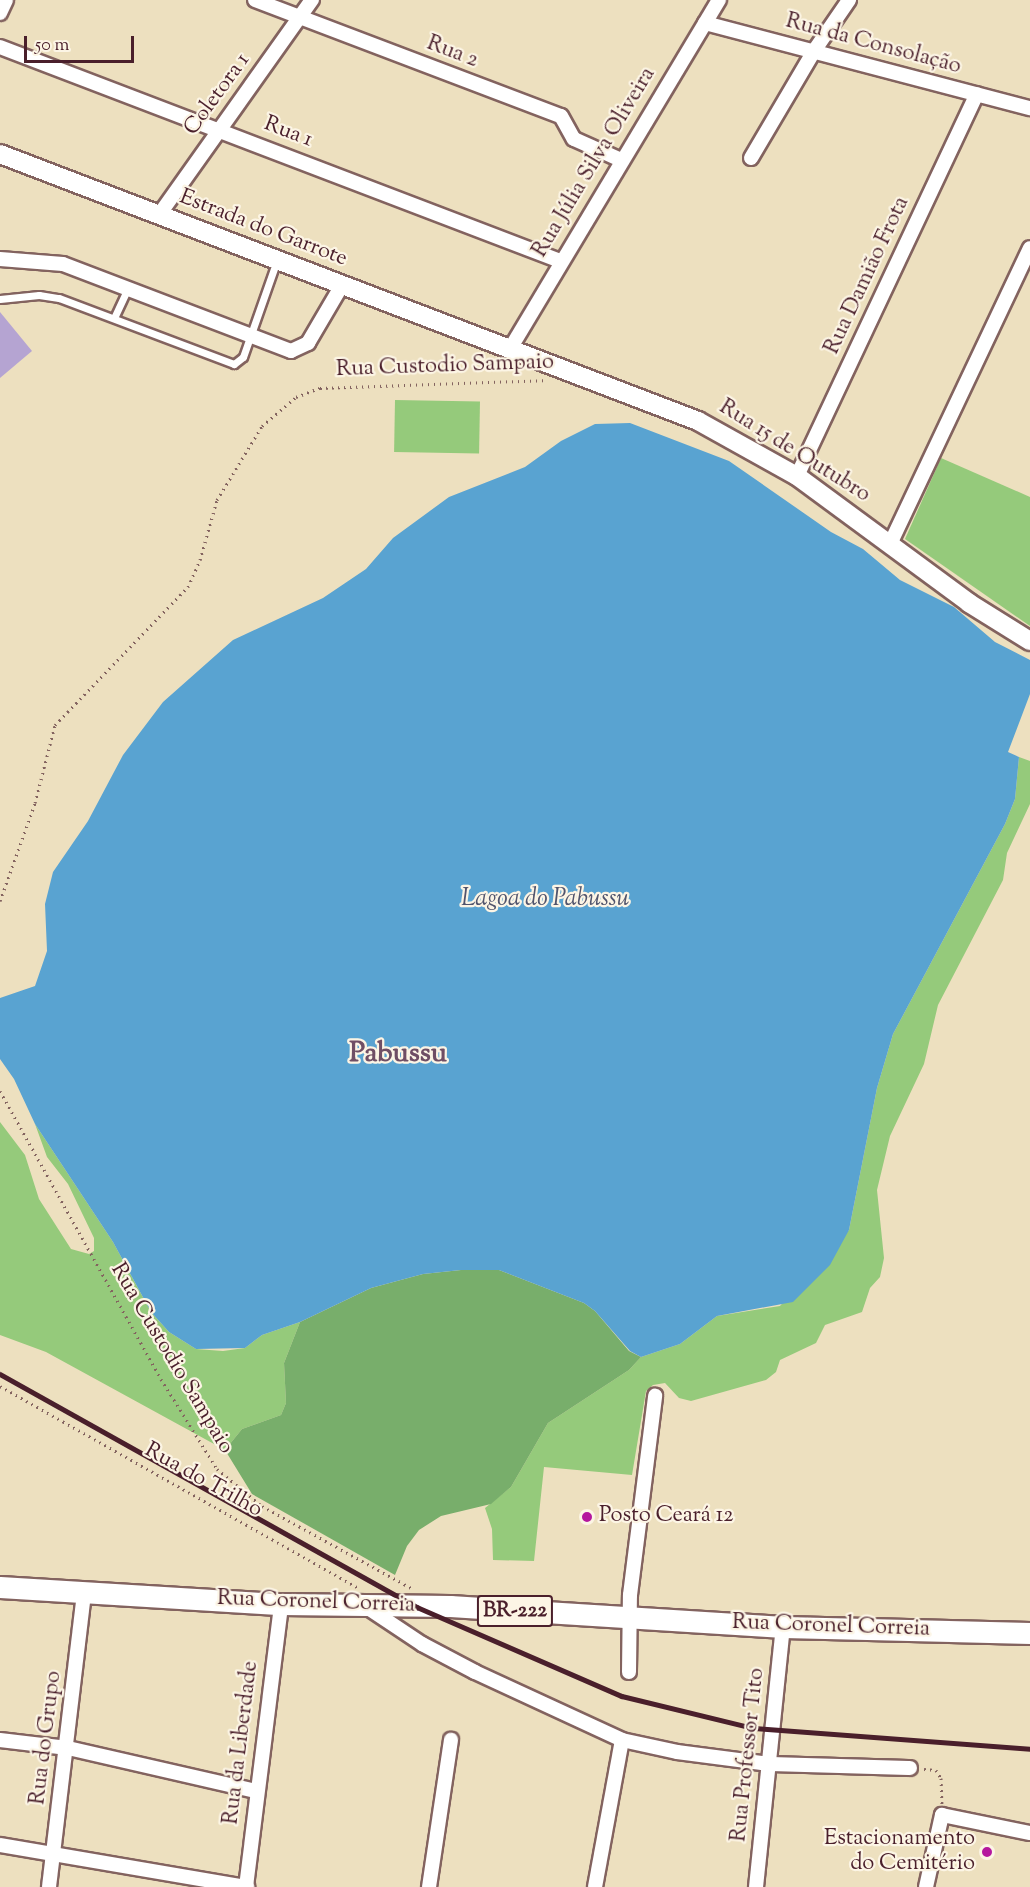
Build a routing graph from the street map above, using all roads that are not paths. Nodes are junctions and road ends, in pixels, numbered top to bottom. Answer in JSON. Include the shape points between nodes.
{"nodes":[{"id":1,"x":6,"y":0,"type":"edge"},
{"id":2,"x":255,"y":0,"type":"edge"},
{"id":3,"x":312,"y":0,"type":"edge"},
{"id":4,"x":719,"y":0,"type":"edge"},
{"id":5,"x":849,"y":0,"type":"edge"},
{"id":6,"x":0,"y":13,"type":"edge"},
{"id":7,"x":299,"y":17,"type":"junction"},
{"id":8,"x":705,"y":23,"type":"junction"},
{"id":9,"x":0,"y":47,"type":"edge"},
{"id":10,"x":814,"y":51,"type":"junction"},
{"id":11,"x":977,"y":94,"type":"junction"},
{"id":12,"x":1030,"y":108,"type":"edge"},
{"id":13,"x":219,"y":128,"type":"junction"},
{"id":14,"x":0,"y":154,"type":"edge"},
{"id":15,"x":751,"y":158,"type":"dead end"},
{"id":16,"x":621,"y":160,"type":"junction"},
{"id":17,"x":159,"y":215,"type":"junction"},
{"id":18,"x":1030,"y":248,"type":"edge"},
{"id":19,"x":0,"y":259,"type":"edge"},
{"id":20,"x":277,"y":260,"type":"junction"},
{"id":21,"x":560,"y":261,"type":"junction"},
{"id":22,"x":342,"y":285,"type":"junction"},
{"id":23,"x":128,"y":288,"type":"junction"},
{"id":24,"x":0,"y":299,"type":"edge"},
{"id":25,"x":114,"y":318,"type":"junction"},
{"id":26,"x":250,"y":336,"type":"junction"},
{"id":27,"x":510,"y":349,"type":"junction"},
{"id":28,"x":797,"y":476,"type":"junction"},
{"id":29,"x":891,"y":542,"type":"junction"},
{"id":30,"x":1030,"y":641,"type":"edge"},
{"id":31,"x":655,"y":1396,"type":"dead end"},
{"id":32,"x":0,"y":1587,"type":"edge"},
{"id":33,"x":84,"y":1594,"type":"junction"},
{"id":34,"x":362,"y":1597,"type":"junction"},
{"id":35,"x":281,"y":1604,"type":"junction"},
{"id":36,"x":632,"y":1619,"type":"junction"},
{"id":37,"x":783,"y":1627,"type":"junction"},
{"id":38,"x":1030,"y":1633,"type":"edge"},
{"id":39,"x":629,"y":1672,"type":"dead end"},
{"id":40,"x":0,"y":1740,"type":"edge"},
{"id":41,"x":451,"y":1740,"type":"dead end"},
{"id":42,"x":622,"y":1740,"type":"junction"},
{"id":43,"x":68,"y":1748,"type":"junction"},
{"id":44,"x":769,"y":1764,"type":"junction"},
{"id":45,"x":910,"y":1768,"type":"road end"},
{"id":46,"x":255,"y":1791,"type":"junction"},
{"id":47,"x":1030,"y":1833,"type":"edge"},
{"id":48,"x":0,"y":1845,"type":"edge"},
{"id":49,"x":53,"y":1853,"type":"junction"},
{"id":50,"x":49,"y":1887,"type":"edge"},
{"id":51,"x":246,"y":1887,"type":"edge"},
{"id":52,"x":429,"y":1887,"type":"edge"},
{"id":53,"x":595,"y":1887,"type":"edge"},
{"id":54,"x":756,"y":1887,"type":"edge"},
{"id":55,"x":926,"y":1887,"type":"edge"}],
"edges":[{"from":1,"to":6,"type":"street"},
{"from":2,"to":7,"type":"street","name":"Rua 2"},
{"from":3,"to":7,"type":"street","name":"Coletora 1"},
{"from":4,"to":8,"type":"street","name":"Rua Júlia Silva Oliveira"},
{"from":5,"to":10,"type":"street"},
{"from":7,"to":13,"type":"street","name":"Coletora 1"},
{"from":7,"to":16,"type":"street","name":"Rua 2","via":[[561,116],[574,139]]},
{"from":8,"to":10,"type":"street","name":"Rua da Consolação"},
{"from":8,"to":16,"type":"street","name":"Rua Júlia Silva Oliveira"},
{"from":9,"to":13,"type":"street","name":"Rua 1"},
{"from":10,"to":11,"type":"street","name":"Rua da Consolação"},
{"from":10,"to":15,"type":"street"},
{"from":11,"to":12,"type":"street","name":"Rua da Consolação"},
{"from":11,"to":28,"type":"street","name":"Rua Damião Frota"},
{"from":13,"to":17,"type":"street","name":"Coletora 1"},
{"from":13,"to":21,"type":"street","name":"Rua 1"},
{"from":14,"to":17,"type":"main road","name":"Estrada do Garrote"},
{"from":16,"to":21,"type":"street","name":"Rua Júlia Silva Oliveira"},
{"from":17,"to":20,"type":"main road","name":"Estrada do Garrote"},
{"from":18,"to":29,"type":"street"},
{"from":19,"to":23,"type":"street","via":[[63,264]]},
{"from":20,"to":22,"type":"main road","name":"Estrada do Garrote"},
{"from":20,"to":26,"type":"lane"},
{"from":21,"to":27,"type":"street","name":"Rua Júlia Silva Oliveira"},
{"from":22,"to":26,"type":"street","via":[[308,343],[300,349],[280,349]]},
{"from":22,"to":27,"type":"main road","name":"Estrada do Garrote"},
{"from":23,"to":25,"type":"lane"},
{"from":23,"to":26,"type":"street"},
{"from":24,"to":25,"type":"lane","via":[[39,295],[59,298]]},
{"from":25,"to":26,"type":"lane","via":[[234,364],[243,357]]},
{"from":27,"to":28,"type":"main road","name":"Rua 15 de Outubro","via":[[698,421]]},
{"from":28,"to":29,"type":"main road","name":"Rua 15 de Outubro"},
{"from":29,"to":30,"type":"main road","name":"Rua 15 de Outubro","via":[[969,603]]},
{"from":31,"to":36,"type":"street","via":[[630,1595]]},
{"from":32,"to":33,"type":"main road","name":"Rua Coronel Correia","number":"BR-222"},
{"from":33,"to":35,"type":"main road","name":"Rua Coronel Correia","number":"BR-222"},
{"from":33,"to":43,"type":"street","name":"Rua do Grupo"},
{"from":34,"to":35,"type":"main road","name":"Rua Coronel Correia","number":"BR-222"},
{"from":34,"to":36,"type":"main road","name":"Rua Coronel Correia","number":"BR-222"},
{"from":34,"to":42,"type":"street","via":[[422,1644]]},
{"from":35,"to":46,"type":"street","name":"Rua da Liberdade"},
{"from":36,"to":37,"type":"main road","name":"Rua Coronel Correia","number":"BR-222"},
{"from":36,"to":39,"type":"street"},
{"from":37,"to":38,"type":"main road","name":"Rua Coronel Correia","number":"BR-222"},
{"from":37,"to":44,"type":"street","name":"Rua Professor Tito"},
{"from":40,"to":43,"type":"street"},
{"from":41,"to":52,"type":"street"},
{"from":42,"to":44,"type":"street"},
{"from":42,"to":53,"type":"street"},
{"from":43,"to":46,"type":"street"},
{"from":43,"to":49,"type":"street","name":"Rua do Grupo"},
{"from":44,"to":45,"type":"street"},
{"from":44,"to":54,"type":"street","name":"Rua Professor Tito"},
{"from":46,"to":51,"type":"street","name":"Rua da Liberdade"},
{"from":47,"to":55,"type":"street","via":[[942,1815]]},
{"from":48,"to":49,"type":"street"},
{"from":49,"to":50,"type":"street","name":"Rua do Grupo"},
{"from":49,"to":51,"type":"street"}]}
